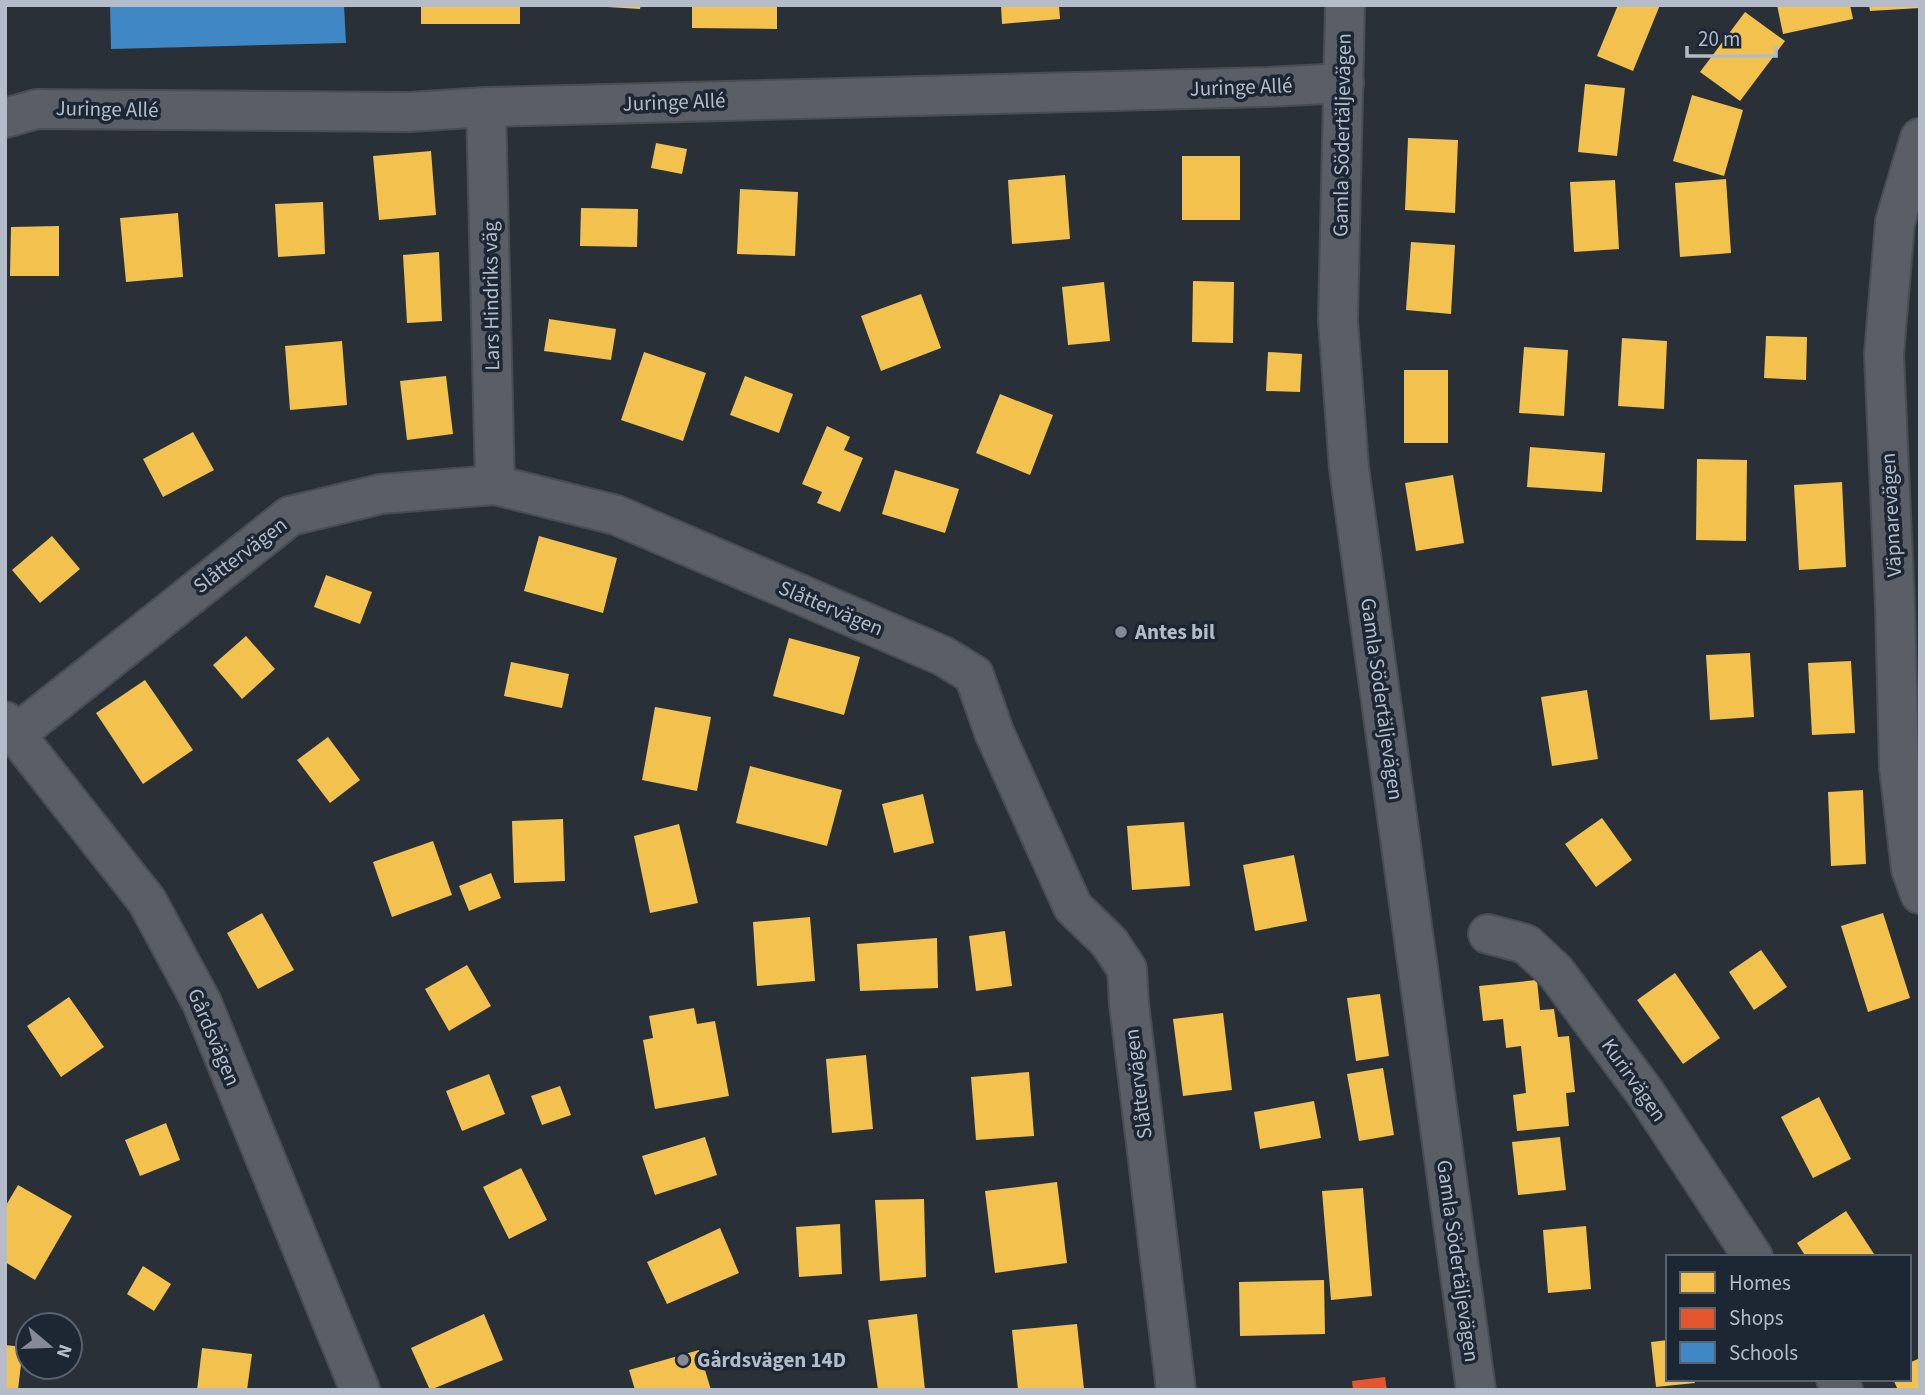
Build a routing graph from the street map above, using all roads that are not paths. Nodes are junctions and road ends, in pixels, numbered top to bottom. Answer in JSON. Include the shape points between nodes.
{"nodes":[{"id":1,"x":1345,"y":5,"type":"edge"},
{"id":2,"x":1344,"y":83,"type":"junction"},
{"id":3,"x":486,"y":107,"type":"junction"},
{"id":4,"x":5,"y":118,"type":"edge"},
{"id":5,"x":1920,"y":138,"type":"edge"},
{"id":6,"x":495,"y":485,"type":"junction"},
{"id":7,"x":1908,"y":605,"type":"edge"},
{"id":8,"x":10,"y":727,"type":"edge"},
{"id":9,"x":1920,"y":894,"type":"edge"},
{"id":10,"x":1488,"y":934,"type":"dead end"},
{"id":11,"x":1752,"y":1255,"type":"edge"},
{"id":12,"x":360,"y":1390,"type":"edge"},
{"id":13,"x":1176,"y":1390,"type":"edge"},
{"id":14,"x":1476,"y":1390,"type":"edge"}],
"edges":[{"from":1,"to":2,"type":"street","name":"Gamla Södertäljevägen"},
{"from":2,"to":3,"type":"street","name":"Juringe Allé"},
{"from":2,"to":14,"type":"street","name":"Gamla Södertäljevägen","via":[[1338,320],[1349,468]]},
{"from":3,"to":4,"type":"street","name":"Juringe Allé","via":[[409,112],[37,109]]},
{"from":3,"to":6,"type":"street","name":"Lars Hindriks väg"},
{"from":5,"to":7,"type":"street","name":"Väpnarevägen","via":[[1895,222],[1884,354]]},
{"from":6,"to":8,"type":"street","name":"Slåttervägen","via":[[381,494],[290,516]]},
{"from":6,"to":13,"type":"street","name":"Slåttervägen","via":[[617,515],[943,656],[974,675],[994,733],[1073,907],[1109,942],[1127,970]]},
{"from":7,"to":9,"type":"street","name":"Väpnarevägen","via":[[1899,768],[1912,869]]},
{"from":8,"to":12,"type":"street","name":"Gårdsvägen","via":[[147,901],[202,1003]]},
{"from":10,"to":11,"type":"street","name":"Kurirvägen","via":[[1526,944],[1555,971],[1646,1094]]}]}
